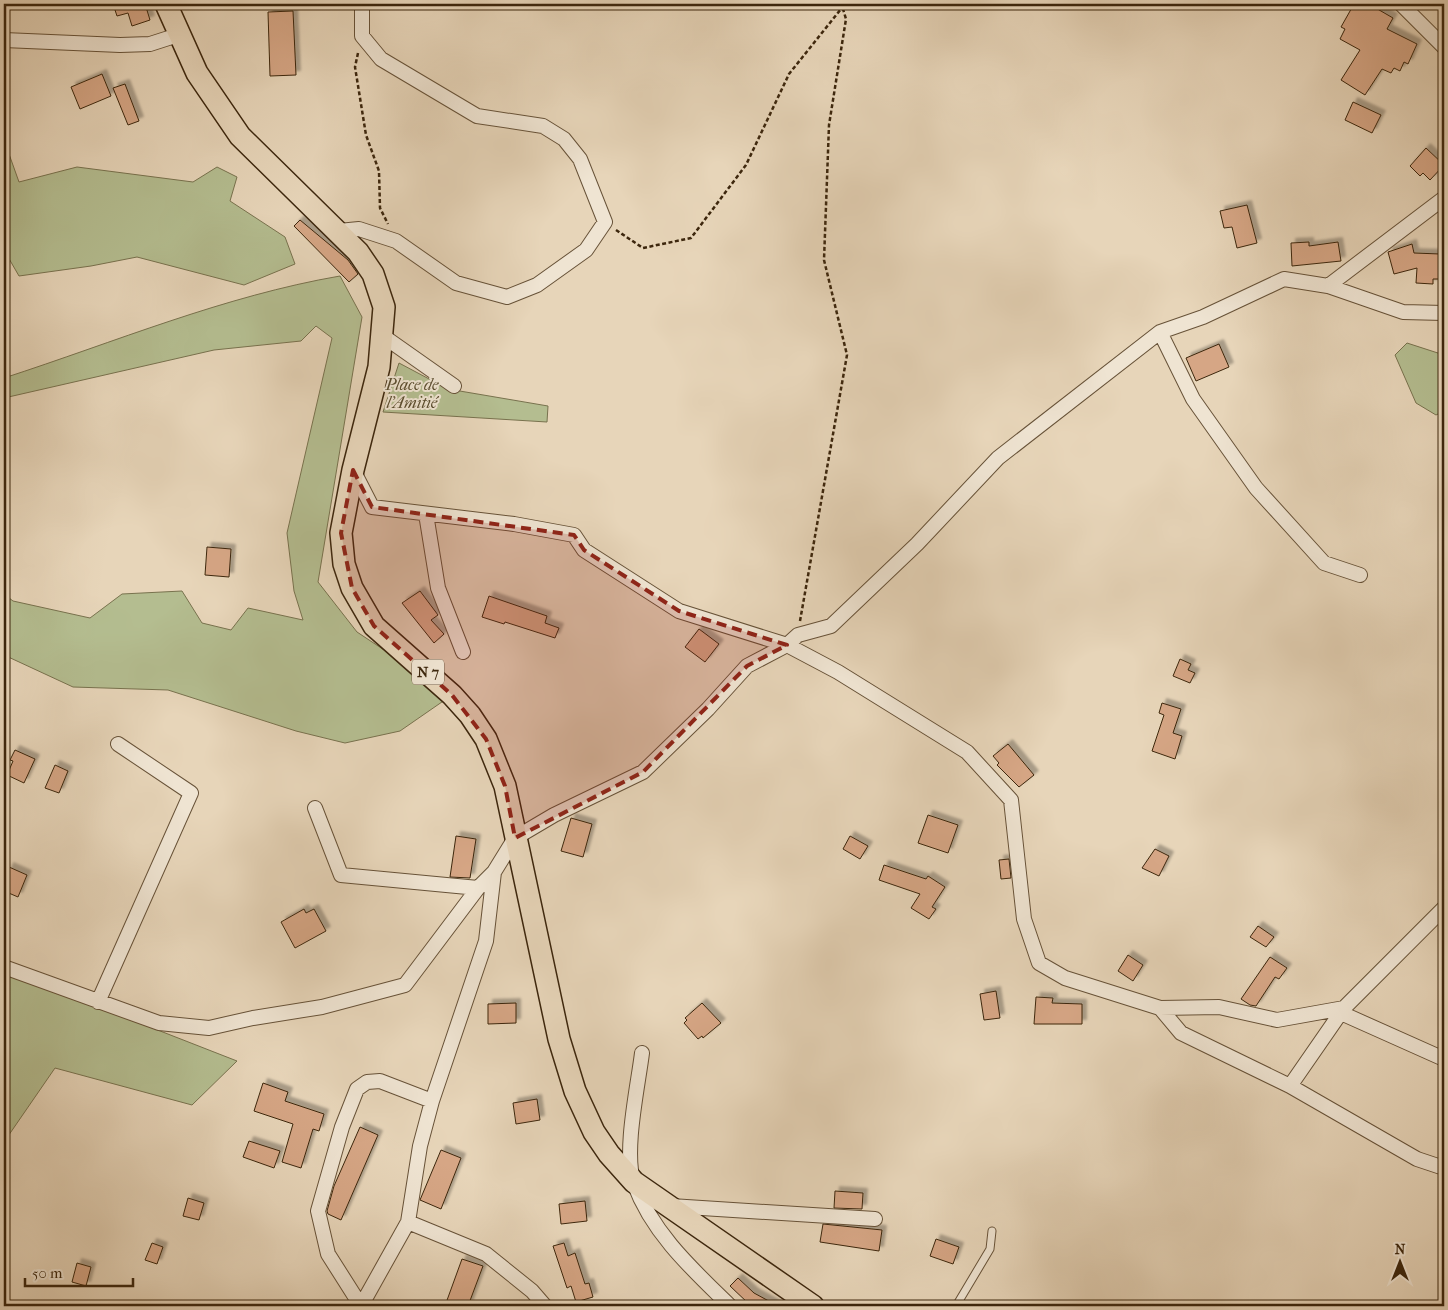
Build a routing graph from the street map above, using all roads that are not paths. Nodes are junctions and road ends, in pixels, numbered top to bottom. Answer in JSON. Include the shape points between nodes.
{"nodes":[{"id":1,"x":166,"y":4,"type":"edge"},
{"id":2,"x":362,"y":4,"type":"edge"},
{"id":3,"x":1401,"y":4,"type":"edge"},
{"id":4,"x":178,"y":35,"type":"junction"},
{"id":5,"x":4,"y":40,"type":"edge"},
{"id":6,"x":1444,"y":47,"type":"edge"},
{"id":7,"x":1444,"y":198,"type":"edge"},
{"id":8,"x":339,"y":231,"type":"junction"},
{"id":9,"x":1328,"y":286,"type":"junction"},
{"id":10,"x":1444,"y":312,"type":"edge"},
{"id":11,"x":1160,"y":332,"type":"junction"},
{"id":12,"x":383,"y":336,"type":"junction"},
{"id":13,"x":454,"y":386,"type":"dead end"},
{"id":14,"x":353,"y":470,"type":"junction"},
{"id":15,"x":426,"y":514,"type":"junction"},
{"id":16,"x":1360,"y":575,"type":"dead end"},
{"id":17,"x":787,"y":645,"type":"junction"},
{"id":18,"x":463,"y":652,"type":"dead end"},
{"id":19,"x":118,"y":744,"type":"dead end"},
{"id":20,"x":314,"y":808,"type":"dead end"},
{"id":21,"x":515,"y":838,"type":"junction"},
{"id":22,"x":494,"y":872,"type":"junction"},
{"id":23,"x":478,"y":888,"type":"junction"},
{"id":24,"x":1444,"y":908,"type":"edge"},
{"id":25,"x":4,"y":967,"type":"edge"},
{"id":26,"x":98,"y":1002,"type":"junction"},
{"id":27,"x":1160,"y":1008,"type":"junction"},
{"id":28,"x":1343,"y":1011,"type":"junction"},
{"id":29,"x":642,"y":1053,"type":"dead end"},
{"id":30,"x":1444,"y":1059,"type":"edge"},
{"id":31,"x":1290,"y":1086,"type":"junction"},
{"id":32,"x":432,"y":1101,"type":"junction"},
{"id":33,"x":1444,"y":1168,"type":"edge"},
{"id":34,"x":634,"y":1182,"type":"junction"},
{"id":35,"x":668,"y":1206,"type":"junction"},
{"id":36,"x":876,"y":1219,"type":"dead end"},
{"id":37,"x":408,"y":1222,"type":"junction"},
{"id":38,"x":992,"y":1230,"type":"dead end"},
{"id":39,"x":361,"y":1306,"type":"edge"},
{"id":40,"x":545,"y":1306,"type":"edge"},
{"id":41,"x":730,"y":1306,"type":"edge"},
{"id":42,"x":813,"y":1306,"type":"edge"},
{"id":43,"x":956,"y":1306,"type":"edge"}],
"edges":[{"from":1,"to":4,"type":"main road","number":"N 7"},
{"from":2,"to":8,"type":"street","via":[[362,36],[381,59],[477,116],[543,126],[564,139],[580,159],[605,222],[586,250],[537,286],[507,297],[456,283],[396,241],[359,229]]},
{"from":3,"to":6,"type":"street"},
{"from":4,"to":5,"type":"street","via":[[150,44],[127,45]]},
{"from":4,"to":8,"type":"main road","number":"N 7","via":[[197,74],[240,136]]},
{"from":7,"to":9,"type":"street"},
{"from":8,"to":12,"type":"main road","number":"N 7","via":[[373,274],[384,307]]},
{"from":9,"to":10,"type":"street","via":[[1403,312]]},
{"from":9,"to":11,"type":"street","via":[[1284,279],[1203,317]]},
{"from":11,"to":16,"type":"street","via":[[1193,399],[1256,488],[1324,563]]},
{"from":11,"to":17,"type":"street","via":[[998,458],[917,544],[830,626],[798,635]]},
{"from":12,"to":13,"type":"street"},
{"from":12,"to":14,"type":"main road","number":"N 7","via":[[379,367]]},
{"from":14,"to":15,"type":"street","via":[[372,507]]},
{"from":14,"to":21,"type":"main road","number":"N 7","via":[[341,533],[344,564],[352,588],[374,626],[452,695],[486,738],[505,786]]},
{"from":15,"to":17,"type":"street","via":[[574,535],[584,550],[679,611]]},
{"from":15,"to":18,"type":"street","via":[[438,588]]},
{"from":17,"to":21,"type":"street","via":[[747,666],[643,772]]},
{"from":17,"to":27,"type":"street","via":[[838,672],[966,752],[1012,800],[1024,919],[1038,963],[1065,978]]},
{"from":19,"to":26,"type":"street","via":[[191,793]]},
{"from":20,"to":23,"type":"street","via":[[341,875]]},
{"from":21,"to":22,"type":"street"},
{"from":21,"to":34,"type":"main road","number":"N 7","via":[[549,1000],[575,1091],[608,1154]]},
{"from":22,"to":23,"type":"street"},
{"from":22,"to":32,"type":"street","via":[[486,941]]},
{"from":23,"to":26,"type":"street","via":[[405,984],[322,1007],[209,1028],[159,1024]]},
{"from":24,"to":28,"type":"street"},
{"from":25,"to":26,"type":"street"},
{"from":27,"to":28,"type":"street","via":[[1219,1007],[1277,1020]]},
{"from":27,"to":31,"type":"street","via":[[1181,1033]]},
{"from":28,"to":30,"type":"street"},
{"from":28,"to":31,"type":"street"},
{"from":29,"to":34,"type":"street","via":[[631,1155]]},
{"from":31,"to":33,"type":"street","via":[[1417,1159]]},
{"from":32,"to":37,"type":"street","via":[[420,1146]]},
{"from":32,"to":39,"type":"street","via":[[380,1081],[367,1082],[357,1090],[342,1126],[318,1211],[328,1254]]},
{"from":34,"to":35,"type":"main road","number":"N 7"},
{"from":34,"to":41,"type":"street","via":[[662,1236]]},
{"from":35,"to":36,"type":"street"},
{"from":35,"to":42,"type":"main road","number":"N 7"},
{"from":37,"to":39,"type":"street"},
{"from":37,"to":40,"type":"street","via":[[486,1254],[532,1291]]},
{"from":38,"to":43,"type":"lane","via":[[990,1249]]}]}
